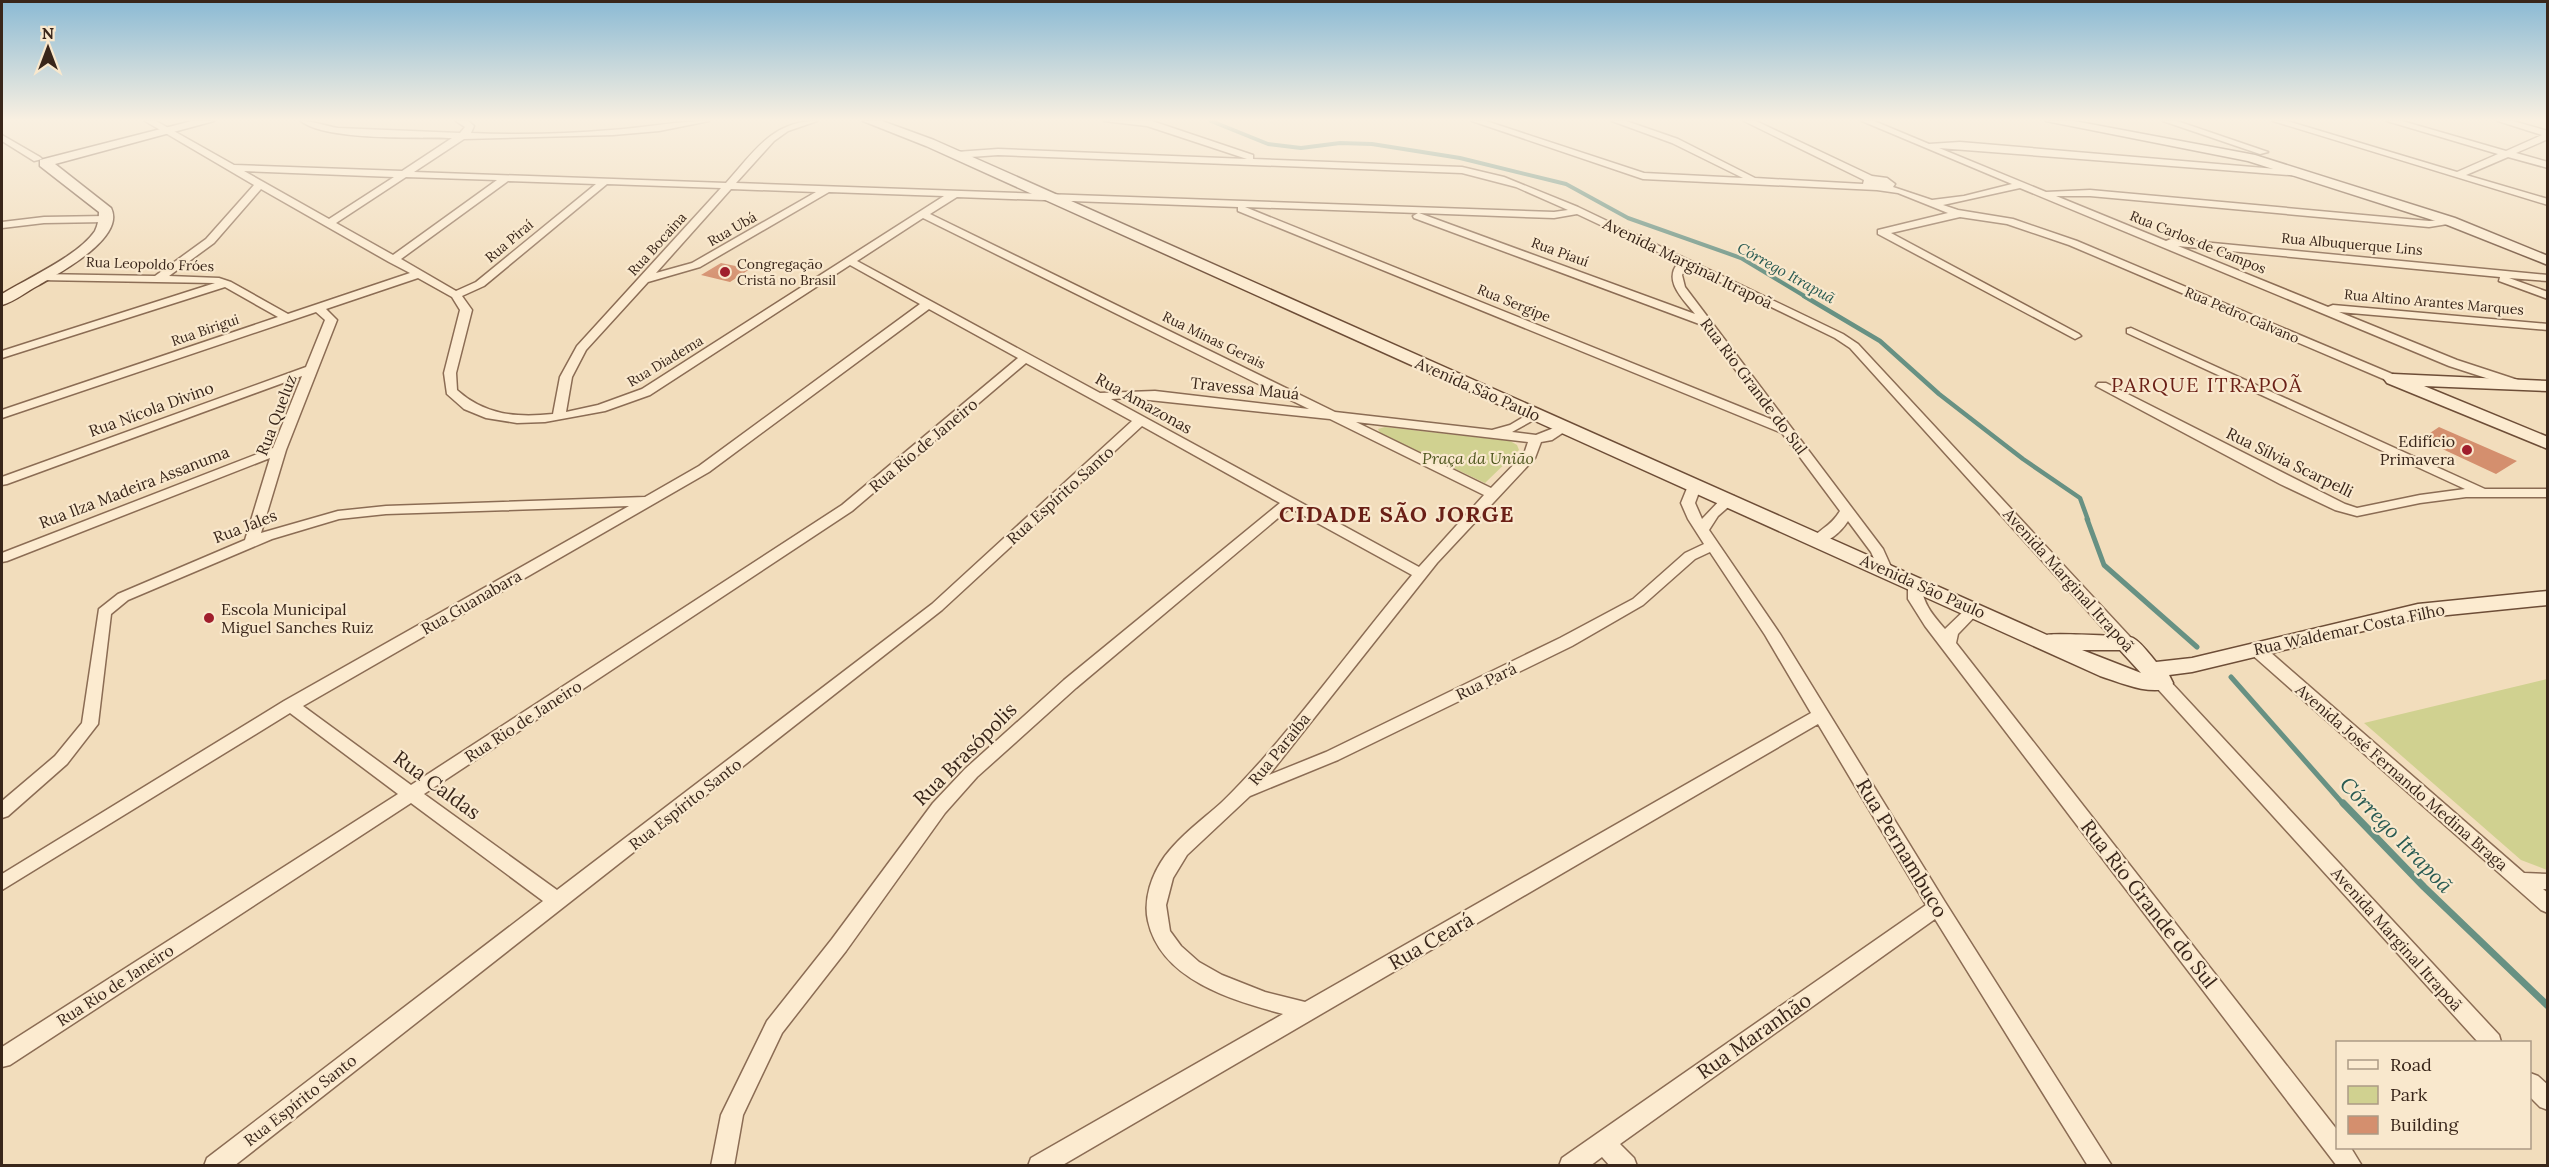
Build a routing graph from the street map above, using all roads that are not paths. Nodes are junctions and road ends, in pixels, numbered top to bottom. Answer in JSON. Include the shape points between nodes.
{"nodes":[{"id":1,"x":60,"y":175,"type":"edge"},
{"id":2,"x":246,"y":175,"type":"edge"},
{"id":3,"x":279,"y":175,"type":"edge"},
{"id":4,"x":402,"y":175,"type":"edge"},
{"id":5,"x":441,"y":175,"type":"edge"},
{"id":6,"x":739,"y":175,"type":"edge"},
{"id":7,"x":1002,"y":175,"type":"edge"},
{"id":8,"x":1481,"y":175,"type":"edge"},
{"id":9,"x":1641,"y":175,"type":"edge"},
{"id":10,"x":1747,"y":175,"type":"edge"},
{"id":11,"x":1858,"y":175,"type":"edge"},
{"id":12,"x":1998,"y":175,"type":"edge"},
{"id":13,"x":2304,"y":175,"type":"edge"},
{"id":14,"x":2338,"y":175,"type":"edge"},
{"id":15,"x":2459,"y":175,"type":"edge"},
{"id":16,"x":506,"y":178,"type":"junction"},
{"id":17,"x":1756,"y":180,"type":"junction"},
{"id":18,"x":605,"y":182,"type":"junction"},
{"id":19,"x":259,"y":183,"type":"junction"},
{"id":20,"x":1021,"y":184,"type":"junction"},
{"id":21,"x":1875,"y":184,"type":"junction"},
{"id":22,"x":2021,"y":185,"type":"junction"},
{"id":23,"x":729,"y":186,"type":"junction"},
{"id":24,"x":827,"y":189,"type":"junction"},
{"id":25,"x":2041,"y":193,"type":"junction"},
{"id":26,"x":954,"y":194,"type":"junction"},
{"id":27,"x":991,"y":195,"type":"junction"},
{"id":28,"x":281,"y":197,"type":"junction"},
{"id":29,"x":1054,"y":199,"type":"junction"},
{"id":30,"x":1125,"y":201,"type":"junction"},
{"id":31,"x":2547,"y":202,"type":"edge"},
{"id":32,"x":1932,"y":203,"type":"junction"},
{"id":33,"x":1231,"y":205,"type":"junction"},
{"id":34,"x":241,"y":207,"type":"junction"},
{"id":35,"x":1404,"y":211,"type":"junction"},
{"id":36,"x":1578,"y":211,"type":"junction"},
{"id":37,"x":923,"y":214,"type":"junction"},
{"id":38,"x":1959,"y":214,"type":"junction"},
{"id":39,"x":1091,"y":215,"type":"junction"},
{"id":40,"x":106,"y":219,"type":"junction"},
{"id":41,"x":2450,"y":221,"type":"junction"},
{"id":42,"x":329,"y":223,"type":"junction"},
{"id":43,"x":2,"y":225,"type":"edge"},
{"id":44,"x":2155,"y":240,"type":"junction"},
{"id":45,"x":2547,"y":246,"type":"edge"},
{"id":46,"x":393,"y":260,"type":"junction"},
{"id":47,"x":850,"y":261,"type":"junction"},
{"id":48,"x":1686,"y":261,"type":"junction"},
{"id":49,"x":2547,"y":261,"type":"edge"},
{"id":50,"x":2485,"y":272,"type":"junction"},
{"id":51,"x":418,"y":274,"type":"junction"},
{"id":52,"x":39,"y":277,"type":"junction"},
{"id":53,"x":159,"y":278,"type":"junction"},
{"id":54,"x":2547,"y":278,"type":"edge"},
{"id":55,"x":646,"y":279,"type":"junction"},
{"id":56,"x":227,"y":284,"type":"junction"},
{"id":57,"x":456,"y":296,"type":"junction"},
{"id":58,"x":2547,"y":296,"type":"edge"},
{"id":59,"x":2,"y":300,"type":"edge"},
{"id":60,"x":928,"y":304,"type":"junction"},
{"id":61,"x":2318,"y":307,"type":"junction"},
{"id":62,"x":316,"y":308,"type":"junction"},
{"id":63,"x":287,"y":318,"type":"junction"},
{"id":64,"x":1705,"y":322,"type":"junction"},
{"id":65,"x":2547,"y":327,"type":"edge"},
{"id":66,"x":2131,"y":331,"type":"dead end"},
{"id":67,"x":2075,"y":336,"type":"dead end"},
{"id":68,"x":2,"y":355,"type":"edge"},
{"id":69,"x":1026,"y":357,"type":"junction"},
{"id":70,"x":2453,"y":363,"type":"junction"},
{"id":71,"x":311,"y":369,"type":"junction"},
{"id":72,"x":2393,"y":379,"type":"junction"},
{"id":73,"x":2471,"y":383,"type":"junction"},
{"id":74,"x":2522,"y":385,"type":"junction"},
{"id":75,"x":2102,"y":386,"type":"dead end"},
{"id":76,"x":2547,"y":386,"type":"edge"},
{"id":77,"x":1155,"y":395,"type":"junction"},
{"id":78,"x":1096,"y":397,"type":"junction"},
{"id":79,"x":2,"y":414,"type":"edge"},
{"id":80,"x":1330,"y":414,"type":"junction"},
{"id":81,"x":1535,"y":414,"type":"junction"},
{"id":82,"x":559,"y":416,"type":"junction"},
{"id":83,"x":1132,"y":417,"type":"junction"},
{"id":84,"x":1564,"y":428,"type":"junction"},
{"id":85,"x":1786,"y":430,"type":"junction"},
{"id":86,"x":1487,"y":433,"type":"junction"},
{"id":87,"x":1536,"y":439,"type":"junction"},
{"id":88,"x":2547,"y":444,"type":"edge"},
{"id":89,"x":279,"y":450,"type":"junction"},
{"id":90,"x":2,"y":481,"type":"edge"},
{"id":91,"x":1695,"y":484,"type":"junction"},
{"id":92,"x":2482,"y":492,"type":"junction"},
{"id":93,"x":2547,"y":493,"type":"edge"},
{"id":94,"x":1492,"y":494,"type":"junction"},
{"id":95,"x":1729,"y":499,"type":"junction"},
{"id":96,"x":648,"y":501,"type":"junction"},
{"id":97,"x":1288,"y":502,"type":"junction"},
{"id":98,"x":1847,"y":511,"type":"junction"},
{"id":99,"x":1703,"y":529,"type":"junction"},
{"id":100,"x":1819,"y":539,"type":"junction"},
{"id":101,"x":251,"y":543,"type":"junction"},
{"id":102,"x":1713,"y":545,"type":"junction"},
{"id":103,"x":2,"y":558,"type":"edge"},
{"id":104,"x":1885,"y":569,"type":"junction"},
{"id":105,"x":1420,"y":574,"type":"junction"},
{"id":106,"x":1915,"y":582,"type":"junction"},
{"id":107,"x":2547,"y":598,"type":"edge"},
{"id":108,"x":1974,"y":609,"type":"junction"},
{"id":109,"x":2028,"y":633,"type":"junction"},
{"id":110,"x":1948,"y":643,"type":"junction"},
{"id":111,"x":2126,"y":643,"type":"junction"},
{"id":112,"x":2256,"y":650,"type":"junction"},
{"id":113,"x":2157,"y":676,"type":"junction"},
{"id":114,"x":290,"y":705,"type":"junction"},
{"id":115,"x":1821,"y":715,"type":"junction"},
{"id":116,"x":1244,"y":792,"type":"junction"},
{"id":117,"x":411,"y":794,"type":"junction"},
{"id":118,"x":2,"y":812,"type":"edge"},
{"id":119,"x":2520,"y":880,"type":"junction"},
{"id":120,"x":2547,"y":882,"type":"edge"},
{"id":121,"x":2,"y":883,"type":"edge"},
{"id":122,"x":557,"y":901,"type":"junction"},
{"id":123,"x":2546,"y":903,"type":"edge"},
{"id":124,"x":1938,"y":907,"type":"junction"},
{"id":125,"x":1309,"y":1012,"type":"junction"},
{"id":126,"x":2490,"y":1041,"type":"edge"},
{"id":127,"x":2,"y":1058,"type":"edge"},
{"id":128,"x":2531,"y":1085,"type":"edge"},
{"id":129,"x":2547,"y":1100,"type":"edge"},
{"id":130,"x":1603,"y":1142,"type":"junction"},
{"id":131,"x":2336,"y":1147,"type":"edge"},
{"id":132,"x":2338,"y":1149,"type":"edge"},
{"id":133,"x":214,"y":1166,"type":"edge"},
{"id":134,"x":722,"y":1166,"type":"edge"},
{"id":135,"x":1039,"y":1166,"type":"edge"},
{"id":136,"x":1570,"y":1166,"type":"edge"},
{"id":137,"x":1626,"y":1166,"type":"edge"},
{"id":138,"x":2102,"y":1166,"type":"edge"},
{"id":139,"x":2351,"y":1166,"type":"edge"}],
"edges":[{"from":1,"to":40,"type":"main road","via":[[98,204],[106,212]]},
{"from":2,"to":19,"type":"street"},
{"from":3,"to":19,"type":"street"},
{"from":4,"to":42,"type":"street"},
{"from":5,"to":16,"type":"street"},
{"from":6,"to":23,"type":"street","name":"Rua Bocaina"},
{"from":7,"to":20,"type":"main road","name":"Avenida São Paulo"},
{"from":8,"to":36,"type":"street","name":"Avenida Marginal Itrapoã","via":[[1542,193]]},
{"from":9,"to":17,"type":"street"},
{"from":10,"to":17,"type":"street"},
{"from":11,"to":21,"type":"street"},
{"from":12,"to":22,"type":"street","name":"Rua Carlos de Campos"},
{"from":13,"to":41,"type":"main road"},
{"from":14,"to":45,"type":"main road","via":[[2496,225]]},
{"from":15,"to":31,"type":"street"},
{"from":16,"to":18,"type":"street"},
{"from":16,"to":46,"type":"street"},
{"from":17,"to":21,"type":"street"},
{"from":18,"to":23,"type":"street"},
{"from":18,"to":57,"type":"street","name":"Rua Piraí","via":[[474,289]]},
{"from":19,"to":28,"type":"street"},
{"from":19,"to":34,"type":"street"},
{"from":20,"to":27,"type":"street"},
{"from":20,"to":29,"type":"main road","name":"Avenida São Paulo"},
{"from":21,"to":32,"type":"street","name":"Rua Pedro Galvano"},
{"from":22,"to":25,"type":"street","name":"Rua Carlos de Campos"},
{"from":22,"to":32,"type":"street"},
{"from":23,"to":24,"type":"street"},
{"from":23,"to":55,"type":"street","name":"Rua Bocaina"},
{"from":24,"to":26,"type":"street"},
{"from":24,"to":55,"type":"street","name":"Rua Ubá","via":[[696,265]]},
{"from":25,"to":41,"type":"street","via":[[2090,193],[2428,224]]},
{"from":25,"to":44,"type":"street","name":"Rua Carlos de Campos"},
{"from":26,"to":27,"type":"street"},
{"from":26,"to":37,"type":"street","name":"Rua Diadema"},
{"from":27,"to":29,"type":"street"},
{"from":28,"to":34,"type":"street"},
{"from":28,"to":42,"type":"street"},
{"from":29,"to":30,"type":"street"},
{"from":29,"to":39,"type":"main road","name":"Avenida São Paulo"},
{"from":30,"to":33,"type":"street"},
{"from":30,"to":39,"type":"street","via":[[1099,207]]},
{"from":32,"to":38,"type":"street","name":"Rua Pedro Galvano"},
{"from":33,"to":35,"type":"street"},
{"from":33,"to":85,"type":"street","name":"Rua Sergipe"},
{"from":34,"to":53,"type":"street","via":[[210,241]]},
{"from":35,"to":36,"type":"street","via":[[1554,215]]},
{"from":35,"to":64,"type":"street","name":"Rua Piauí"},
{"from":36,"to":48,"type":"street","name":"Avenida Marginal Itrapoã"},
{"from":37,"to":47,"type":"street","name":"Rua Diadema"},
{"from":37,"to":80,"type":"street","name":"Rua Minas Gerais"},
{"from":38,"to":67,"type":"street","via":[[1882,232]]},
{"from":38,"to":72,"type":"street","name":"Rua Pedro Galvano","via":[[2025,225],[2073,243]]},
{"from":39,"to":81,"type":"main road","name":"Avenida São Paulo"},
{"from":40,"to":43,"type":"street"},
{"from":40,"to":52,"type":"main road","via":[[90,243]]},
{"from":41,"to":49,"type":"main road"},
{"from":42,"to":46,"type":"street"},
{"from":44,"to":50,"type":"street","name":"Rua Albuquerque Lins"},
{"from":44,"to":61,"type":"street","name":"Rua Carlos de Campos"},
{"from":46,"to":51,"type":"street"},
{"from":47,"to":60,"type":"street","name":"Rua Amazonas"},
{"from":47,"to":82,"type":"street","name":"Rua Diadema","via":[[646,392],[609,408]]},
{"from":48,"to":64,"type":"street","name":"Rua Rio Grande do Sul","via":[[1674,275]]},
{"from":48,"to":111,"type":"street","name":"Avenida Marginal Itrapoã","via":[[1854,346]]},
{"from":50,"to":54,"type":"street","name":"Rua Albuquerque Lins"},
{"from":50,"to":58,"type":"street"},
{"from":51,"to":57,"type":"street"},
{"from":51,"to":62,"type":"street","name":"Rua Birigui"},
{"from":52,"to":53,"type":"street","name":"Rua Leopoldo Fróes"},
{"from":52,"to":59,"type":"main road"},
{"from":53,"to":56,"type":"street","name":"Rua Leopoldo Fróes"},
{"from":55,"to":82,"type":"street","name":"Rua Bocaina","via":[[576,356],[566,377]]},
{"from":56,"to":63,"type":"street","name":"Rua Leopoldo Fróes"},
{"from":56,"to":68,"type":"street"},
{"from":57,"to":82,"type":"street","name":"Rua Diadema","via":[[466,310],[450,373],[451,391],[458,400],[485,414]]},
{"from":60,"to":69,"type":"street","name":"Rua Amazonas"},
{"from":60,"to":96,"type":"street","name":"Rua Guanabara","via":[[712,462]]},
{"from":61,"to":65,"type":"street","name":"Rua Altino Arantes Marques"},
{"from":61,"to":70,"type":"street","name":"Rua Carlos de Campos"},
{"from":62,"to":63,"type":"street","name":"Rua Birigui"},
{"from":62,"to":71,"type":"street","name":"Rua Queluz","via":[[331,320]]},
{"from":63,"to":79,"type":"street","name":"Rua Birigui"},
{"from":64,"to":85,"type":"street","name":"Rua Rio Grande do Sul"},
{"from":66,"to":92,"type":"street"},
{"from":69,"to":78,"type":"street","name":"Rua Amazonas"},
{"from":69,"to":117,"type":"street","name":"Rua Rio de Janeiro","via":[[847,508]]},
{"from":70,"to":73,"type":"street","name":"Rua Carlos de Campos"},
{"from":70,"to":74,"type":"street","name":"Rua Carlos de Campos"},
{"from":71,"to":89,"type":"street","name":"Rua Queluz"},
{"from":71,"to":90,"type":"street","name":"Rua Nícola Divino"},
{"from":72,"to":73,"type":"main road"},
{"from":72,"to":88,"type":"main road","name":"Rua Pedro Galvano"},
{"from":73,"to":74,"type":"main road"},
{"from":74,"to":76,"type":"main road"},
{"from":75,"to":92,"type":"street","name":"Rua Sílvia Scarpelli","via":[[2285,481],[2357,512]]},
{"from":77,"to":78,"type":"street","name":"Travessa Mauá"},
{"from":77,"to":80,"type":"street","name":"Travessa Mauá"},
{"from":77,"to":83,"type":"street","via":[[1137,402]]},
{"from":78,"to":83,"type":"street","name":"Rua Amazonas"},
{"from":80,"to":86,"type":"street"},
{"from":80,"to":94,"type":"street","name":"Rua Minas Gerais"},
{"from":81,"to":84,"type":"main road","name":"Avenida São Paulo"},
{"from":81,"to":86,"type":"street","via":[[1514,428]]},
{"from":83,"to":97,"type":"street","name":"Rua Amazonas"},
{"from":83,"to":122,"type":"street","name":"Rua Espírito Santo","via":[[937,607]]},
{"from":84,"to":87,"type":"street"},
{"from":84,"to":91,"type":"main road","name":"Avenida São Paulo"},
{"from":85,"to":98,"type":"street","name":"Rua Rio Grande do Sul"},
{"from":86,"to":87,"type":"street"},
{"from":87,"to":94,"type":"street","name":"Rua Paraíba","via":[[1530,454]]},
{"from":89,"to":101,"type":"street","name":"Rua Queluz"},
{"from":89,"to":103,"type":"street","name":"Rua Ilza Madeira Assanuma"},
{"from":91,"to":95,"type":"main road","name":"Avenida São Paulo"},
{"from":91,"to":99,"type":"street","name":"Rua Pernambuco","via":[[1688,503]]},
{"from":92,"to":93,"type":"street","name":"Rua Sílvia Scarpelli"},
{"from":94,"to":105,"type":"street","name":"Rua Paraíba"},
{"from":95,"to":99,"type":"street","via":[[1712,514]]},
{"from":95,"to":100,"type":"main road","name":"Avenida São Paulo"},
{"from":96,"to":101,"type":"street","name":"Rua Jales","via":[[348,514],[305,523]]},
{"from":96,"to":114,"type":"street","name":"Rua Guanabara"},
{"from":97,"to":105,"type":"street","name":"Rua Amazonas"},
{"from":97,"to":134,"type":"street","name":"Rua Brasópolis","via":[[1044,708],[939,808],[774,1027],[732,1115]]},
{"from":98,"to":100,"type":"street","via":[[1837,527]]},
{"from":98,"to":104,"type":"street","name":"Rua Rio Grande do Sul","via":[[1878,552]]},
{"from":99,"to":102,"type":"street","name":"Rua Pernambuco"},
{"from":100,"to":104,"type":"main road","name":"Avenida São Paulo"},
{"from":101,"to":118,"type":"street","name":"Rua Jales","via":[[138,589],[110,605],[104,612],[90,724],[59,761]]},
{"from":102,"to":115,"type":"street","name":"Rua Pernambuco"},
{"from":102,"to":116,"type":"street","name":"Rua Pará","via":[[1690,556],[1638,602],[1566,642],[1332,756]]},
{"from":104,"to":106,"type":"main road","name":"Avenida São Paulo"},
{"from":105,"to":116,"type":"street","name":"Rua Paraíba"},
{"from":106,"to":108,"type":"main road","name":"Avenida São Paulo"},
{"from":106,"to":110,"type":"street","name":"Rua Rio Grande do Sul","via":[[1915,599]]},
{"from":107,"to":112,"type":"main road","name":"Rua Waldemar Costa Filho","via":[[2418,611]]},
{"from":108,"to":109,"type":"main road","name":"Avenida São Paulo"},
{"from":108,"to":110,"type":"street","via":[[1951,632]]},
{"from":109,"to":111,"type":"main road","name":"Avenida São Paulo","via":[[2069,643]]},
{"from":109,"to":113,"type":"main road","name":"Avenida São Paulo","via":[[2118,675],[2143,682]]},
{"from":110,"to":131,"type":"street","name":"Rua Rio Grande do Sul"},
{"from":111,"to":113,"type":"main road","name":"Avenida Marginal Itrapoã"},
{"from":112,"to":113,"type":"main road","name":"Rua Waldemar Costa Filho"},
{"from":112,"to":119,"type":"street","name":"Avenida José Fernando Medina Braga"},
{"from":113,"to":126,"type":"street","name":"Avenida Marginal Itrapoã"},
{"from":114,"to":117,"type":"street","name":"Rua Caldas"},
{"from":114,"to":121,"type":"street","name":"Rua Guanabara"},
{"from":115,"to":124,"type":"street","name":"Rua Pernambuco"},
{"from":115,"to":125,"type":"street","name":"Rua Ceará"},
{"from":116,"to":125,"type":"street","name":"Rua Paraíba","via":[[1192,837],[1171,862],[1159,889],[1156,912],[1161,935],[1184,963],[1242,994]]},
{"from":117,"to":122,"type":"street","name":"Rua Caldas"},
{"from":117,"to":127,"type":"street","name":"Rua Rio de Janeiro"},
{"from":119,"to":120,"type":"street"},
{"from":119,"to":123,"type":"street","name":"Avenida José Fernando Medina Braga"},
{"from":122,"to":133,"type":"street","name":"Rua Espírito Santo"},
{"from":124,"to":130,"type":"street","name":"Rua Maranhão"},
{"from":124,"to":138,"type":"street","name":"Rua Pernambuco"},
{"from":125,"to":135,"type":"street","name":"Rua Ceará"},
{"from":128,"to":129,"type":"street"},
{"from":130,"to":136,"type":"street","name":"Rua Maranhão"},
{"from":130,"to":137,"type":"street"},
{"from":132,"to":139,"type":"street","name":"Rua Rio Grande do Sul"}]}
